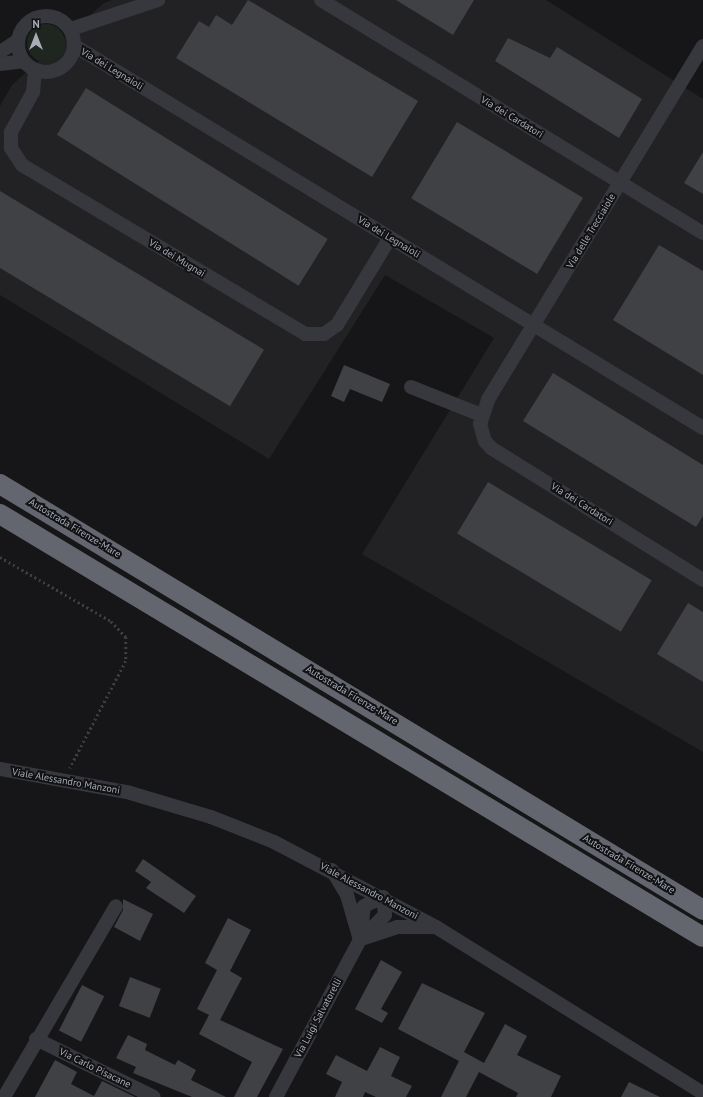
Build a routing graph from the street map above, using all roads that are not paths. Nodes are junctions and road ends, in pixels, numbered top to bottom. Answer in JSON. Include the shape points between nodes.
{"nodes":[{"id":1,"x":158,"y":0,"type":"edge"},
{"id":2,"x":321,"y":0,"type":"edge"},
{"id":3,"x":71,"y":29,"type":"junction"},
{"id":4,"x":18,"y":41,"type":"junction"},
{"id":5,"x":75,"y":46,"type":"junction"},
{"id":6,"x":703,"y":46,"type":"edge"},
{"id":7,"x":0,"y":52,"type":"edge"},
{"id":8,"x":23,"y":61,"type":"junction"},
{"id":9,"x":0,"y":64,"type":"edge"},
{"id":10,"x":35,"y":70,"type":"junction"},
{"id":11,"x":50,"y":72,"type":"junction"},
{"id":12,"x":33,"y":92,"type":"junction"},
{"id":13,"x":620,"y":183,"type":"junction"},
{"id":14,"x":703,"y":234,"type":"edge"},
{"id":15,"x":390,"y":238,"type":"junction"},
{"id":16,"x":534,"y":324,"type":"junction"},
{"id":17,"x":411,"y":387,"type":"dead end"},
{"id":18,"x":480,"y":416,"type":"junction"},
{"id":19,"x":703,"y":428,"type":"edge"},
{"id":20,"x":0,"y":484,"type":"edge"},
{"id":21,"x":0,"y":514,"type":"edge"},
{"id":22,"x":703,"y":580,"type":"edge"},
{"id":23,"x":0,"y":769,"type":"edge"},
{"id":24,"x":332,"y":870,"type":"junction"},
{"id":25,"x":383,"y":897,"type":"junction"},
{"id":26,"x":116,"y":906,"type":"dead end"},
{"id":27,"x":703,"y":910,"type":"edge"},
{"id":28,"x":436,"y":927,"type":"junction"},
{"id":29,"x":703,"y":937,"type":"edge"},
{"id":30,"x":360,"y":940,"type":"junction"},
{"id":31,"x":36,"y":1039,"type":"junction"},
{"id":32,"x":703,"y":1093,"type":"edge"},
{"id":33,"x":4,"y":1097,"type":"edge"},
{"id":34,"x":154,"y":1097,"type":"edge"},
{"id":35,"x":276,"y":1097,"type":"edge"}],
"edges":[{"from":1,"to":3,"type":"street"},
{"from":2,"to":13,"type":"street","name":"Via dei Cardatori"},
{"from":3,"to":4,"type":"street","via":[[59,18],[43,15],[28,21]]},
{"from":3,"to":5,"type":"street"},
{"from":4,"to":7,"type":"street"},
{"from":4,"to":8,"type":"street"},
{"from":5,"to":11,"type":"street","via":[[70,60]]},
{"from":5,"to":15,"type":"street","name":"Via dei Legnaioli"},
{"from":6,"to":13,"type":"street","name":"Via delle Trecciaiole"},
{"from":8,"to":9,"type":"street"},
{"from":8,"to":10,"type":"street"},
{"from":10,"to":11,"type":"street"},
{"from":10,"to":12,"type":"street","name":"Via dei Mugnai"},
{"from":11,"to":12,"type":"street"},
{"from":12,"to":15,"type":"street","name":"Via dei Mugnai","via":[[11,132],[11,148],[22,165],[305,334],[324,334],[337,324]]},
{"from":13,"to":14,"type":"street","name":"Via dei Cardatori"},
{"from":13,"to":16,"type":"street","name":"Via delle Trecciaiole"},
{"from":15,"to":16,"type":"street","name":"Via dei Legnaioli"},
{"from":16,"to":18,"type":"street","name":"Via delle Trecciaiole"},
{"from":16,"to":19,"type":"street","name":"Via dei Legnaioli"},
{"from":17,"to":18,"type":"street"},
{"from":18,"to":22,"type":"street","name":"Via dei Cardatori","via":[[481,432],[491,448]]},
{"from":20,"to":27,"type":"highway","name":"Autostrada Firenze-Mare"},
{"from":21,"to":29,"type":"highway"},
{"from":23,"to":24,"type":"street","name":"Viale Alessandro Manzoni","via":[[65,778],[211,817]]},
{"from":24,"to":25,"type":"street","name":"Viale Alessandro Manzoni"},
{"from":24,"to":30,"type":"street","via":[[347,895]]},
{"from":25,"to":28,"type":"street","name":"Viale Alessandro Manzoni"},
{"from":25,"to":30,"type":"street","name":"Via Luigi Salvatorelli","via":[[385,915]]},
{"from":25,"to":30,"type":"street","name":"Via Luigi Salvatorelli","via":[[364,906]]},
{"from":26,"to":31,"type":"street"},
{"from":28,"to":30,"type":"street","via":[[397,927]]},
{"from":28,"to":32,"type":"street","name":"Viale Alessandro Manzoni"},
{"from":30,"to":35,"type":"street","name":"Via Luigi Salvatorelli"},
{"from":31,"to":33,"type":"street"},
{"from":31,"to":34,"type":"street","name":"Via Carlo Pisacane"}]}
